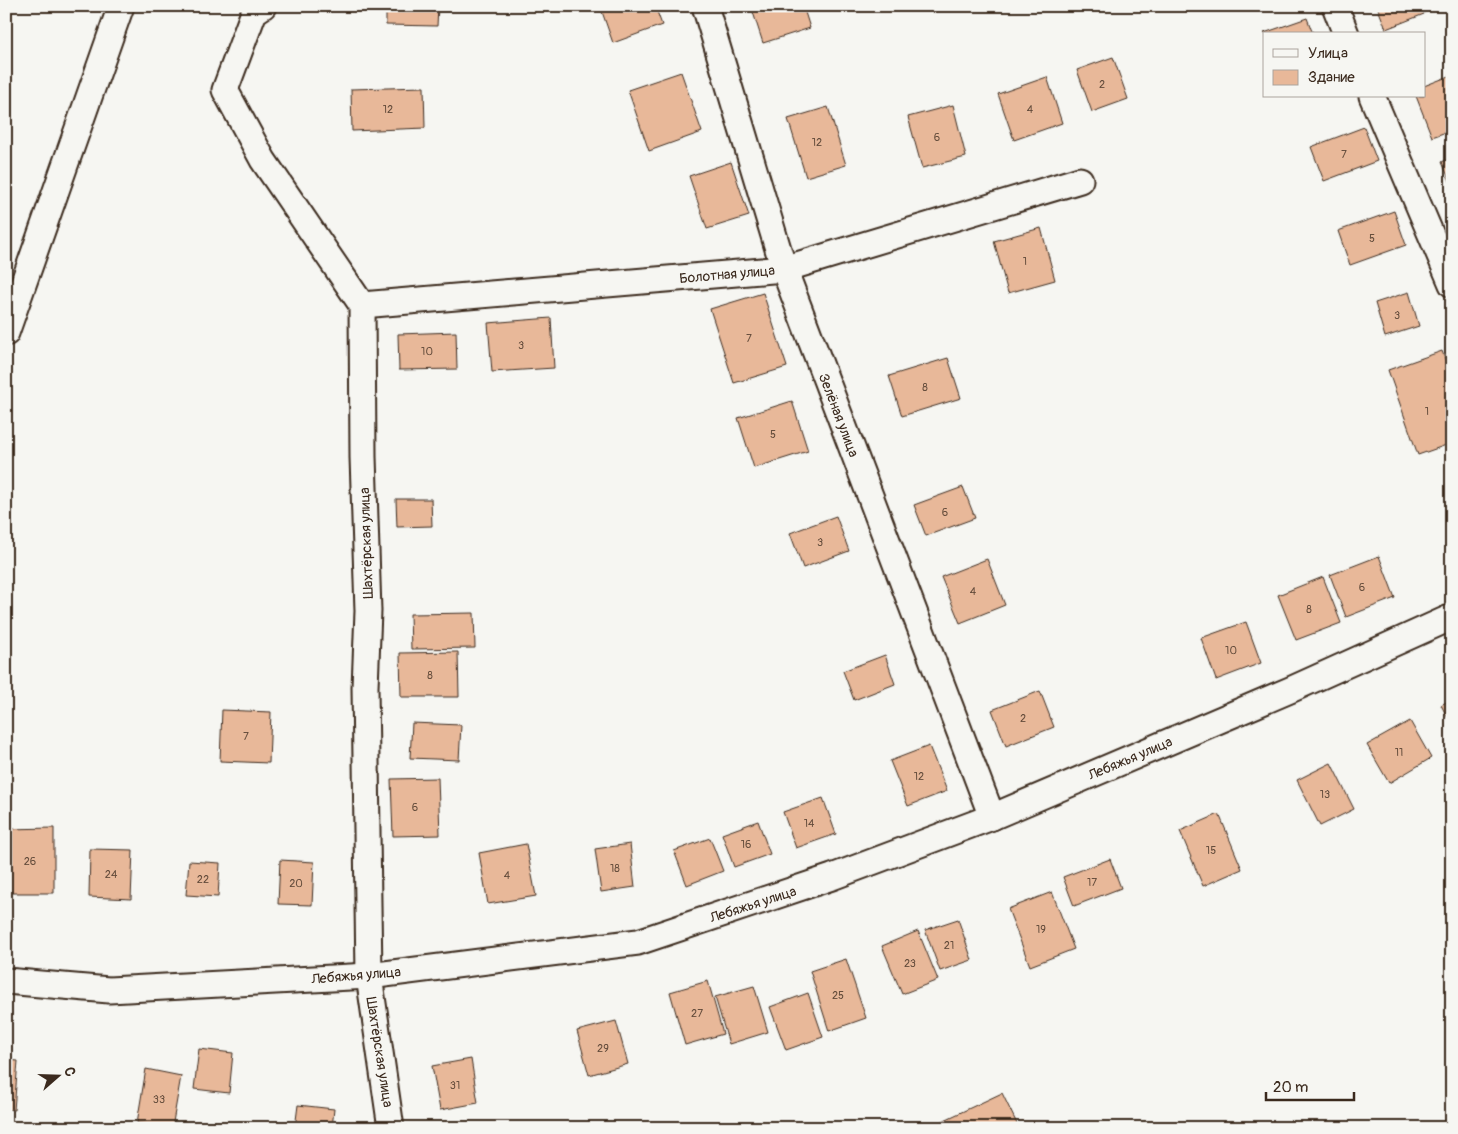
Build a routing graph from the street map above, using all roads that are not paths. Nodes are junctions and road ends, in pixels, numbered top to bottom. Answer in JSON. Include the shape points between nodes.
{"nodes":[{"id":1,"x":121,"y":6,"type":"edge"},
{"id":2,"x":263,"y":6,"type":"edge"},
{"id":3,"x":705,"y":6,"type":"edge"},
{"id":4,"x":1335,"y":6,"type":"edge"},
{"id":5,"x":1345,"y":32,"type":"edge"},
{"id":6,"x":1373,"y":98,"type":"edge"},
{"id":7,"x":1080,"y":180,"type":"dead end"},
{"id":8,"x":784,"y":269,"type":"junction"},
{"id":9,"x":1452,"y":284,"type":"edge"},
{"id":10,"x":362,"y":305,"type":"junction"},
{"id":11,"x":6,"y":333,"type":"edge"},
{"id":12,"x":1452,"y":617,"type":"edge"},
{"id":13,"x":992,"y":817,"type":"junction"},
{"id":14,"x":368,"y":976,"type":"junction"},
{"id":15,"x":6,"y":981,"type":"edge"},
{"id":16,"x":391,"y":1128,"type":"edge"}],
"edges":[{"from":1,"to":11,"type":"street"},
{"from":2,"to":10,"type":"street","via":[[254,12],[225,90],[263,160]]},
{"from":3,"to":8,"type":"street","name":"Зелёная улица"},
{"from":4,"to":5,"type":"street"},
{"from":6,"to":9,"type":"street"},
{"from":7,"to":8,"type":"street","name":"Болотная улица"},
{"from":8,"to":10,"type":"street","name":"Болотная улица"},
{"from":8,"to":13,"type":"street","name":"Зелёная улица"},
{"from":10,"to":14,"type":"street","name":"Шахтёрская улица","via":[[368,611],[365,687]]},
{"from":12,"to":13,"type":"street","name":"Лебяжья улица"},
{"from":13,"to":14,"type":"street","name":"Лебяжья улица","via":[[832,878],[638,942]]},
{"from":14,"to":15,"type":"street","name":"Лебяжья улица","via":[[109,990]]},
{"from":14,"to":16,"type":"street","name":"Шахтёрская улица"}]}
